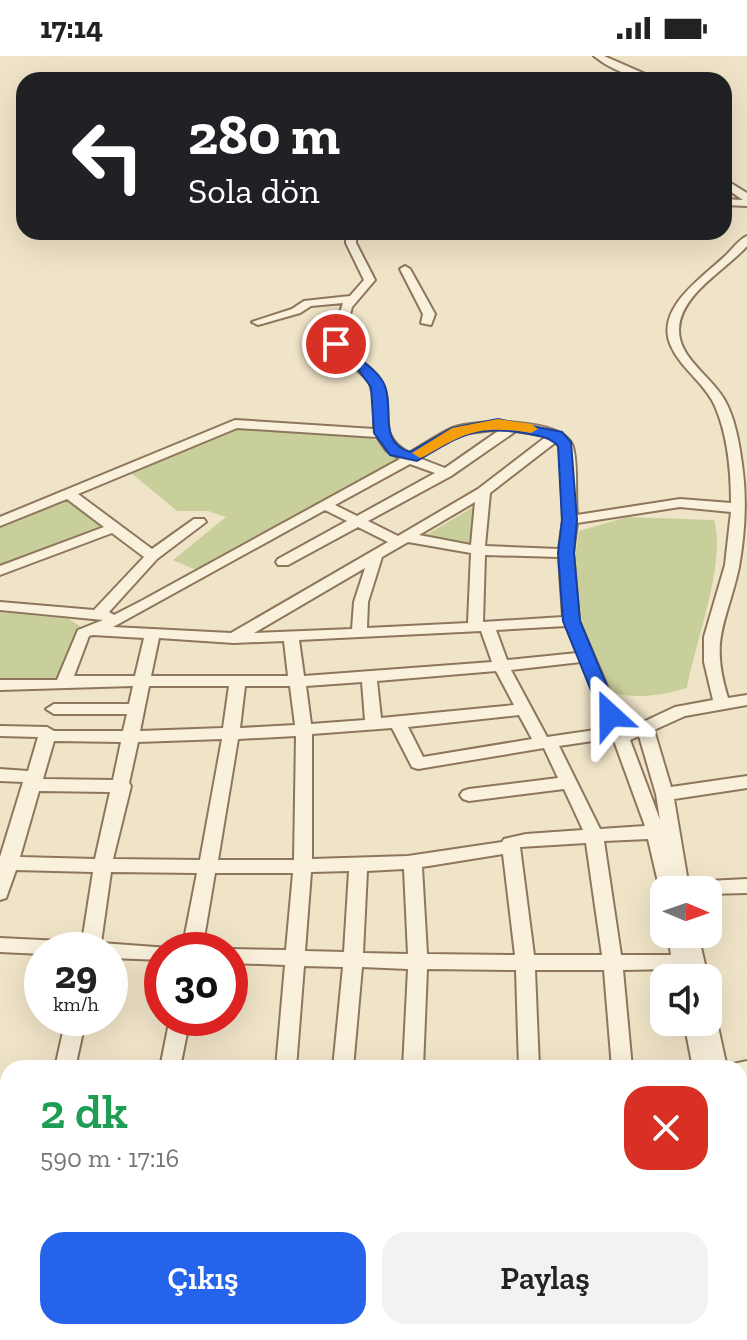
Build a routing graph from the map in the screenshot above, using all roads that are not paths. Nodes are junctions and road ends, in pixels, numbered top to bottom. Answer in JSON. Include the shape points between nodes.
{"nodes":[{"id":1,"x":598,"y":56,"type":"edge"},
{"id":2,"x":633,"y":72,"type":"edge"},
{"id":3,"x":747,"y":239,"type":"edge"},
{"id":4,"x":351,"y":240,"type":"edge"},
{"id":5,"x":405,"y":269,"type":"dead end"},
{"id":6,"x":353,"y":299,"type":"junction"},
{"id":7,"x":258,"y":322,"type":"dead end"},
{"id":8,"x":427,"y":323,"type":"dead end"},
{"id":9,"x":516,"y":425,"type":"junction"},
{"id":10,"x":381,"y":433,"type":"junction"},
{"id":11,"x":557,"y":435,"type":"junction"},
{"id":12,"x":412,"y":458,"type":"junction"},
{"id":13,"x":446,"y":473,"type":"junction"},
{"id":14,"x":742,"y":491,"type":"edge"},
{"id":15,"x":483,"y":492,"type":"junction"},
{"id":16,"x":69,"y":494,"type":"junction"},
{"id":17,"x":327,"y":506,"type":"junction"},
{"id":18,"x":737,"y":508,"type":"junction"},
{"id":19,"x":570,"y":520,"type":"junction"},
{"id":20,"x":0,"y":522,"type":"edge"},
{"id":21,"x":199,"y":522,"type":"dead end"},
{"id":22,"x":360,"y":523,"type":"junction"},
{"id":23,"x":113,"y":528,"type":"junction"},
{"id":24,"x":401,"y":539,"type":"junction"},
{"id":25,"x":478,"y":550,"type":"junction"},
{"id":26,"x":566,"y":553,"type":"junction"},
{"id":27,"x":376,"y":554,"type":"junction"},
{"id":28,"x":152,"y":556,"type":"junction"},
{"id":29,"x":283,"y":562,"type":"dead end"},
{"id":30,"x":0,"y":571,"type":"edge"},
{"id":31,"x":0,"y":606,"type":"edge"},
{"id":32,"x":571,"y":621,"type":"junction"},
{"id":33,"x":94,"y":623,"type":"junction"},
{"id":34,"x":481,"y":627,"type":"junction"},
{"id":35,"x":359,"y":633,"type":"junction"},
{"id":36,"x":152,"y":635,"type":"junction"},
{"id":37,"x":291,"y":637,"type":"junction"},
{"id":38,"x":234,"y":638,"type":"junction"},
{"id":39,"x":584,"y":657,"type":"junction"},
{"id":40,"x":501,"y":666,"type":"junction"},
{"id":41,"x":369,"y":677,"type":"junction"},
{"id":42,"x":238,"y":680,"type":"junction"},
{"id":43,"x":143,"y":681,"type":"junction"},
{"id":44,"x":299,"y":681,"type":"junction"},
{"id":45,"x":64,"y":683,"type":"junction"},
{"id":46,"x":0,"y":685,"type":"edge"},
{"id":47,"x":747,"y":700,"type":"edge"},
{"id":48,"x":722,"y":703,"type":"junction"},
{"id":49,"x":54,"y":709,"type":"junction"},
{"id":50,"x":136,"y":709,"type":"junction"},
{"id":51,"x":525,"y":709,"type":"junction"},
{"id":52,"x":398,"y":723,"type":"junction"},
{"id":53,"x":374,"y":726,"type":"junction"},
{"id":54,"x":645,"y":727,"type":"junction"},
{"id":55,"x":0,"y":731,"type":"edge"},
{"id":56,"x":230,"y":732,"type":"junction"},
{"id":57,"x":304,"y":732,"type":"junction"},
{"id":58,"x":47,"y":734,"type":"junction"},
{"id":59,"x":619,"y":735,"type":"junction"},
{"id":60,"x":129,"y":738,"type":"junction"},
{"id":61,"x":546,"y":742,"type":"junction"},
{"id":62,"x":0,"y":775,"type":"edge"},
{"id":63,"x":32,"y":781,"type":"junction"},
{"id":64,"x":747,"y":782,"type":"edge"},
{"id":65,"x":569,"y":783,"type":"junction"},
{"id":66,"x":122,"y":786,"type":"junction"},
{"id":67,"x":665,"y":794,"type":"junction"},
{"id":68,"x":469,"y":795,"type":"dead end"},
{"id":69,"x":0,"y":820,"type":"edge"},
{"id":70,"x":19,"y":820,"type":"junction"},
{"id":71,"x":656,"y":832,"type":"junction"},
{"id":72,"x":594,"y":834,"type":"junction"},
{"id":73,"x":511,"y":847,"type":"junction"},
{"id":74,"x":413,"y":861,"type":"junction"},
{"id":75,"x":4,"y":863,"type":"edge"},
{"id":76,"x":358,"y":864,"type":"junction"},
{"id":77,"x":103,"y":865,"type":"junction"},
{"id":78,"x":303,"y":865,"type":"junction"},
{"id":79,"x":208,"y":867,"type":"junction"},
{"id":80,"x":664,"y":876,"type":"edge"},
{"id":81,"x":678,"y":876,"type":"edge"},
{"id":82,"x":747,"y":886,"type":"edge"},
{"id":83,"x":722,"y":887,"type":"edge"},
{"id":84,"x":0,"y":893,"type":"edge"},
{"id":85,"x":93,"y":932,"type":"edge"},
{"id":86,"x":195,"y":932,"type":"edge"},
{"id":87,"x":0,"y":945,"type":"edge"},
{"id":88,"x":24,"y":946,"type":"edge"},
{"id":89,"x":248,"y":957,"type":"edge"},
{"id":90,"x":296,"y":959,"type":"junction"},
{"id":91,"x":352,"y":959,"type":"junction"},
{"id":92,"x":418,"y":962,"type":"junction"},
{"id":93,"x":525,"y":962,"type":"junction"},
{"id":94,"x":613,"y":962,"type":"junction"},
{"id":95,"x":650,"y":966,"type":"edge"},
{"id":96,"x":72,"y":1036,"type":"edge"},
{"id":97,"x":176,"y":1036,"type":"edge"},
{"id":98,"x":697,"y":1036,"type":"edge"},
{"id":99,"x":710,"y":1036,"type":"edge"},
{"id":100,"x":67,"y":1060,"type":"edge"},
{"id":101,"x":172,"y":1060,"type":"edge"},
{"id":102,"x":287,"y":1060,"type":"edge"},
{"id":103,"x":344,"y":1060,"type":"edge"},
{"id":104,"x":413,"y":1060,"type":"edge"},
{"id":105,"x":529,"y":1060,"type":"edge"},
{"id":106,"x":621,"y":1060,"type":"edge"},
{"id":107,"x":701,"y":1060,"type":"edge"},
{"id":108,"x":715,"y":1060,"type":"edge"}],
"edges":[{"from":1,"to":2,"type":"street"},
{"from":3,"to":14,"type":"street","via":[[688,297],[672,328],[676,346],[719,400]]},
{"from":4,"to":6,"type":"street","via":[[370,280]]},
{"from":5,"to":8,"type":"street","via":[[429,314]]},
{"from":6,"to":7,"type":"street","via":[[308,303]]},
{"from":6,"to":10,"type":"street","via":[[336,344],[378,386]]},
{"from":9,"to":11,"type":"street"},
{"from":9,"to":12,"type":"street","via":[[457,431]]},
{"from":9,"to":13,"type":"street"},
{"from":10,"to":12,"type":"street","via":[[395,452]]},
{"from":10,"to":16,"type":"street","via":[[235,424]]},
{"from":11,"to":15,"type":"street"},
{"from":11,"to":19,"type":"street","via":[[566,445]]},
{"from":12,"to":13,"type":"street"},
{"from":12,"to":17,"type":"street"},
{"from":13,"to":22,"type":"street"},
{"from":14,"to":18,"type":"street"},
{"from":15,"to":24,"type":"street"},
{"from":15,"to":25,"type":"street"},
{"from":16,"to":20,"type":"street"},
{"from":16,"to":23,"type":"street"},
{"from":17,"to":22,"type":"street"},
{"from":17,"to":33,"type":"street","via":[[125,617]]},
{"from":18,"to":19,"type":"street","via":[[680,503]]},
{"from":18,"to":48,"type":"street","via":[[735,553],[712,636],[712,671]]},
{"from":19,"to":26,"type":"street"},
{"from":21,"to":28,"type":"street"},
{"from":22,"to":24,"type":"street"},
{"from":22,"to":29,"type":"street"},
{"from":23,"to":28,"type":"street"},
{"from":23,"to":30,"type":"street"},
{"from":24,"to":25,"type":"street"},
{"from":24,"to":27,"type":"street"},
{"from":25,"to":26,"type":"street"},
{"from":25,"to":34,"type":"street"},
{"from":26,"to":32,"type":"street"},
{"from":27,"to":35,"type":"street","via":[[361,602]]},
{"from":27,"to":38,"type":"street"},
{"from":28,"to":33,"type":"street"},
{"from":31,"to":33,"type":"street"},
{"from":32,"to":34,"type":"street"},
{"from":32,"to":39,"type":"street"},
{"from":33,"to":36,"type":"street"},
{"from":33,"to":45,"type":"street","via":[[83,633]]},
{"from":34,"to":35,"type":"street"},
{"from":34,"to":40,"type":"street"},
{"from":35,"to":37,"type":"street"},
{"from":36,"to":38,"type":"street"},
{"from":36,"to":43,"type":"street"},
{"from":37,"to":38,"type":"street"},
{"from":37,"to":44,"type":"street"},
{"from":39,"to":40,"type":"street"},
{"from":39,"to":59,"type":"street"},
{"from":40,"to":41,"type":"street"},
{"from":40,"to":51,"type":"street"},
{"from":41,"to":44,"type":"street"},
{"from":41,"to":53,"type":"street"},
{"from":42,"to":43,"type":"street"},
{"from":42,"to":44,"type":"street"},
{"from":42,"to":56,"type":"street"},
{"from":43,"to":45,"type":"street"},
{"from":43,"to":50,"type":"street"},
{"from":44,"to":57,"type":"street"},
{"from":45,"to":46,"type":"street"},
{"from":45,"to":49,"type":"street"},
{"from":47,"to":48,"type":"street"},
{"from":48,"to":54,"type":"street","via":[[681,711]]},
{"from":49,"to":50,"type":"street"},
{"from":49,"to":58,"type":"street"},
{"from":50,"to":60,"type":"street"},
{"from":51,"to":52,"type":"street"},
{"from":51,"to":61,"type":"street"},
{"from":52,"to":53,"type":"street"},
{"from":52,"to":61,"type":"street","via":[[418,763]]},
{"from":53,"to":57,"type":"street"},
{"from":54,"to":59,"type":"street"},
{"from":54,"to":67,"type":"street"},
{"from":55,"to":58,"type":"street"},
{"from":56,"to":57,"type":"street"},
{"from":56,"to":60,"type":"street"},
{"from":56,"to":79,"type":"street"},
{"from":57,"to":78,"type":"street"},
{"from":58,"to":60,"type":"street"},
{"from":58,"to":63,"type":"street"},
{"from":59,"to":61,"type":"street"},
{"from":59,"to":71,"type":"street"},
{"from":60,"to":66,"type":"street"},
{"from":61,"to":65,"type":"street"},
{"from":62,"to":63,"type":"street"},
{"from":63,"to":66,"type":"street"},
{"from":63,"to":70,"type":"street"},
{"from":64,"to":67,"type":"street"},
{"from":65,"to":68,"type":"street"},
{"from":65,"to":72,"type":"street"},
{"from":66,"to":77,"type":"street"},
{"from":67,"to":81,"type":"street"},
{"from":69,"to":70,"type":"street"},
{"from":70,"to":75,"type":"street"},
{"from":71,"to":72,"type":"street"},
{"from":71,"to":80,"type":"street"},
{"from":72,"to":73,"type":"street","via":[[526,840],[510,843]]},
{"from":72,"to":94,"type":"street"},
{"from":73,"to":74,"type":"street"},
{"from":73,"to":93,"type":"street"},
{"from":74,"to":76,"type":"street"},
{"from":74,"to":92,"type":"street"},
{"from":75,"to":77,"type":"street"},
{"from":75,"to":84,"type":"street"},
{"from":76,"to":78,"type":"street"},
{"from":76,"to":91,"type":"street"},
{"from":77,"to":79,"type":"street"},
{"from":77,"to":85,"type":"street"},
{"from":78,"to":79,"type":"street"},
{"from":78,"to":90,"type":"street"},
{"from":79,"to":86,"type":"street"},
{"from":82,"to":83,"type":"street"},
{"from":87,"to":88,"type":"street"},
{"from":89,"to":90,"type":"street"},
{"from":90,"to":91,"type":"street"},
{"from":90,"to":102,"type":"street"},
{"from":91,"to":92,"type":"street"},
{"from":91,"to":103,"type":"street"},
{"from":92,"to":93,"type":"street"},
{"from":92,"to":104,"type":"street"},
{"from":93,"to":94,"type":"street"},
{"from":93,"to":105,"type":"street"},
{"from":94,"to":95,"type":"street"},
{"from":94,"to":106,"type":"street"},
{"from":96,"to":100,"type":"street"},
{"from":97,"to":101,"type":"street"},
{"from":98,"to":107,"type":"street"},
{"from":99,"to":108,"type":"street"}]}
